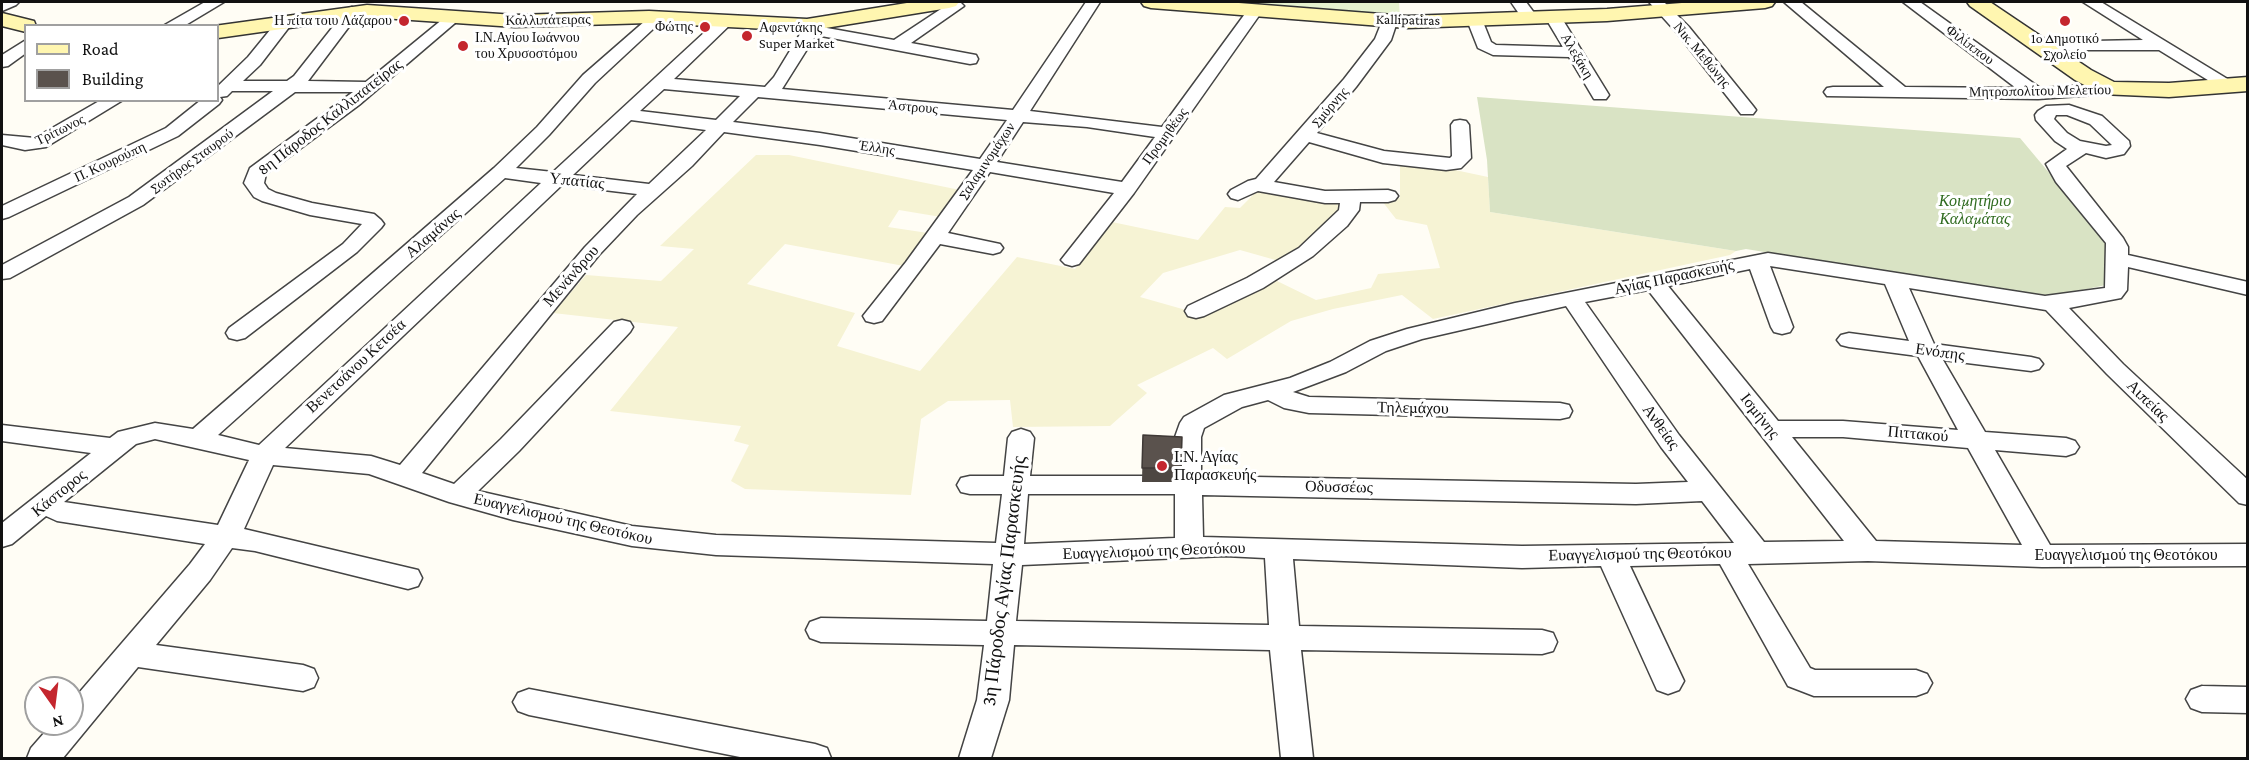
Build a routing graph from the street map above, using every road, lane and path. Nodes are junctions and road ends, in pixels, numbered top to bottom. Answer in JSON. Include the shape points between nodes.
{"nodes":[{"id":1,"x":216,"y":2,"type":"edge"},
{"id":2,"x":951,"y":2,"type":"edge"},
{"id":3,"x":1093,"y":2,"type":"edge"},
{"id":4,"x":1151,"y":2,"type":"edge"},
{"id":5,"x":1765,"y":2,"type":"edge"},
{"id":6,"x":1792,"y":2,"type":"edge"},
{"id":7,"x":1911,"y":2,"type":"edge"},
{"id":8,"x":1977,"y":2,"type":"edge"},
{"id":9,"x":2091,"y":2,"type":"edge"},
{"id":10,"x":1660,"y":6,"type":"edge"},
{"id":11,"x":354,"y":7,"type":"edge"},
{"id":12,"x":1255,"y":10,"type":"junction"},
{"id":13,"x":1524,"y":10,"type":"edge"},
{"id":14,"x":454,"y":17,"type":"junction"},
{"id":15,"x":658,"y":17,"type":"junction"},
{"id":16,"x":1553,"y":17,"type":"junction"},
{"id":17,"x":1475,"y":20,"type":"junction"},
{"id":18,"x":726,"y":21,"type":"junction"},
{"id":19,"x":1389,"y":21,"type":"junction"},
{"id":20,"x":285,"y":22,"type":"junction"},
{"id":21,"x":175,"y":24,"type":"edge"},
{"id":22,"x":814,"y":24,"type":"junction"},
{"id":23,"x":219,"y":31,"type":"edge"},
{"id":24,"x":898,"y":45,"type":"junction"},
{"id":25,"x":2162,"y":45,"type":"junction"},
{"id":26,"x":24,"y":46,"type":"edge"},
{"id":27,"x":2043,"y":47,"type":"junction"},
{"id":28,"x":1574,"y":52,"type":"junction"},
{"id":29,"x":970,"y":58,"type":"dead end"},
{"id":30,"x":2,"y":62,"type":"edge"},
{"id":31,"x":658,"y":83,"type":"junction"},
{"id":32,"x":2239,"y":85,"type":"edge"},
{"id":33,"x":293,"y":87,"type":"junction"},
{"id":34,"x":369,"y":87,"type":"junction"},
{"id":35,"x":2111,"y":90,"type":"junction"},
{"id":36,"x":223,"y":91,"type":"edge"},
{"id":37,"x":1833,"y":92,"type":"dead end"},
{"id":38,"x":1900,"y":92,"type":"junction"},
{"id":39,"x":761,"y":93,"type":"junction"},
{"id":40,"x":2037,"y":93,"type":"junction"},
{"id":41,"x":1600,"y":95,"type":"dead end"},
{"id":42,"x":111,"y":102,"type":"edge"},
{"id":43,"x":211,"y":102,"type":"edge"},
{"id":44,"x":2060,"y":109,"type":"junction"},
{"id":45,"x":1747,"y":110,"type":"dead end"},
{"id":46,"x":625,"y":114,"type":"junction"},
{"id":47,"x":1018,"y":116,"type":"junction"},
{"id":48,"x":1460,"y":125,"type":"dead end"},
{"id":49,"x":2103,"y":125,"type":"junction"},
{"id":50,"x":720,"y":126,"type":"junction"},
{"id":51,"x":178,"y":129,"type":"junction"},
{"id":52,"x":231,"y":132,"type":"junction"},
{"id":53,"x":1167,"y":133,"type":"junction"},
{"id":54,"x":1305,"y":135,"type":"junction"},
{"id":55,"x":2,"y":140,"type":"edge"},
{"id":56,"x":2082,"y":148,"type":"junction"},
{"id":57,"x":986,"y":165,"type":"junction"},
{"id":58,"x":501,"y":172,"type":"junction"},
{"id":59,"x":555,"y":179,"type":"junction"},
{"id":60,"x":1261,"y":186,"type":"junction"},
{"id":61,"x":1127,"y":189,"type":"junction"},
{"id":62,"x":653,"y":190,"type":"junction"},
{"id":63,"x":1238,"y":195,"type":"dead end"},
{"id":64,"x":1388,"y":196,"type":"dead end"},
{"id":65,"x":1350,"y":198,"type":"junction"},
{"id":66,"x":2,"y":213,"type":"edge"},
{"id":67,"x":935,"y":237,"type":"junction"},
{"id":68,"x":993,"y":248,"type":"dead end"},
{"id":69,"x":2116,"y":258,"type":"junction"},
{"id":70,"x":1072,"y":260,"type":"dead end"},
{"id":71,"x":1757,"y":260,"type":"junction"},
{"id":72,"x":2,"y":273,"type":"edge"},
{"id":73,"x":1894,"y":279,"type":"junction"},
{"id":74,"x":1653,"y":281,"type":"junction"},
{"id":75,"x":2247,"y":289,"type":"edge"},
{"id":76,"x":1571,"y":298,"type":"junction"},
{"id":77,"x":2052,"y":303,"type":"junction"},
{"id":78,"x":1196,"y":311,"type":"dead end"},
{"id":79,"x":874,"y":316,"type":"dead end"},
{"id":80,"x":622,"y":327,"type":"dead end"},
{"id":81,"x":1782,"y":327,"type":"dead end"},
{"id":82,"x":237,"y":333,"type":"dead end"},
{"id":83,"x":1849,"y":340,"type":"dead end"},
{"id":84,"x":1927,"y":351,"type":"junction"},
{"id":85,"x":2031,"y":364,"type":"dead end"},
{"id":86,"x":1270,"y":391,"type":"junction"},
{"id":87,"x":1560,"y":411,"type":"dead end"},
{"id":88,"x":1770,"y":429,"type":"junction"},
{"id":89,"x":2,"y":433,"type":"edge"},
{"id":90,"x":1021,"y":438,"type":"dead end"},
{"id":91,"x":198,"y":439,"type":"junction"},
{"id":92,"x":1974,"y":439,"type":"junction"},
{"id":93,"x":114,"y":447,"type":"junction"},
{"id":94,"x":2066,"y":447,"type":"dead end"},
{"id":95,"x":265,"y":455,"type":"junction"},
{"id":96,"x":406,"y":475,"type":"junction"},
{"id":97,"x":970,"y":485,"type":"dead end"},
{"id":98,"x":1017,"y":485,"type":"junction"},
{"id":99,"x":1189,"y":485,"type":"junction"},
{"id":100,"x":1708,"y":491,"type":"junction"},
{"id":101,"x":458,"y":495,"type":"junction"},
{"id":102,"x":2247,"y":496,"type":"edge"},
{"id":103,"x":57,"y":511,"type":"dead end"},
{"id":104,"x":2,"y":537,"type":"edge"},
{"id":105,"x":224,"y":537,"type":"junction"},
{"id":106,"x":1190,"y":547,"type":"junction"},
{"id":107,"x":1278,"y":548,"type":"junction"},
{"id":108,"x":1868,"y":551,"type":"junction"},
{"id":109,"x":1742,"y":552,"type":"junction"},
{"id":110,"x":1009,"y":555,"type":"junction"},
{"id":111,"x":2247,"y":555,"type":"edge"},
{"id":112,"x":1611,"y":556,"type":"junction"},
{"id":113,"x":2042,"y":556,"type":"junction"},
{"id":114,"x":408,"y":578,"type":"dead end"},
{"id":115,"x":821,"y":630,"type":"dead end"},
{"id":116,"x":999,"y":633,"type":"junction"},
{"id":117,"x":1285,"y":639,"type":"junction"},
{"id":118,"x":1542,"y":642,"type":"dead end"},
{"id":119,"x":132,"y":654,"type":"junction"},
{"id":120,"x":303,"y":678,"type":"dead end"},
{"id":121,"x":1668,"y":681,"type":"dead end"},
{"id":122,"x":1916,"y":682,"type":"dead end"},
{"id":123,"x":2202,"y":699,"type":"dead end"},
{"id":124,"x":2247,"y":700,"type":"edge"},
{"id":125,"x":529,"y":702,"type":"dead end"},
{"id":126,"x":803,"y":757,"type":"edge"},
{"id":127,"x":43,"y":759,"type":"edge"},
{"id":128,"x":975,"y":759,"type":"edge"},
{"id":129,"x":1297,"y":759,"type":"edge"}],
"edges":[{"from":1,"to":21,"type":"street"},
{"from":2,"to":22,"type":"street","name":"Καλλιπάτειρας"},
{"from":2,"to":24,"type":"street","via":[[956,6]]},
{"from":3,"to":47,"type":"street","name":"Σαλαμινομάχων"},
{"from":4,"to":12,"type":"street","name":"Kallipatiras"},
{"from":5,"to":10,"type":"street"},
{"from":6,"to":38,"type":"street"},
{"from":7,"to":40,"type":"street","name":"Φιλίππου"},
{"from":8,"to":27,"type":"street"},
{"from":9,"to":25,"type":"street"},
{"from":10,"to":16,"type":"street","name":"Kallipatiras"},
{"from":10,"to":45,"type":"street","name":"Νικ. Μεθώνης"},
{"from":11,"to":14,"type":"street","name":"Καλλιπάτειρας"},
{"from":11,"to":20,"type":"street","name":"Καλλιπάτειρας"},
{"from":11,"to":33,"type":"street","name":"Σωτήρος Σταυρού"},
{"from":12,"to":19,"type":"street","name":"Kallipatiras"},
{"from":12,"to":53,"type":"street","name":"Προμηθέως"},
{"from":13,"to":16,"type":"street","name":"Kallipatiras"},
{"from":13,"to":17,"type":"street","name":"Kallipatiras"},
{"from":14,"to":15,"type":"street","name":"Καλλιπάτειρας","via":[[529,22]]},
{"from":14,"to":34,"type":"street","name":"8η Πάροδος Καλλιπατείρας"},
{"from":15,"to":18,"type":"street","name":"Καλλιπάτειρας"},
{"from":15,"to":58,"type":"street","name":"Αλαμάνας","via":[[589,79]]},
{"from":16,"to":28,"type":"street","name":"Αλεξάκη"},
{"from":17,"to":19,"type":"street","name":"Kallipatiras"},
{"from":17,"to":28,"type":"street","via":[[1484,45],[1493,50]]},
{"from":18,"to":22,"type":"street","name":"Καλλιπάτειρας"},
{"from":18,"to":31,"type":"street","name":"Βενετσάνου Κετσέα"},
{"from":19,"to":54,"type":"street","name":"Σμύρνης","via":[[1383,40]]},
{"from":20,"to":23,"type":"street","name":"Καλλιπάτειρας"},
{"from":20,"to":36,"type":"street","via":[[254,61]]},
{"from":22,"to":24,"type":"street","via":[[822,32]]},
{"from":22,"to":39,"type":"street","name":"Μενάνδρου","via":[[781,80]]},
{"from":24,"to":29,"type":"street"},
{"from":25,"to":27,"type":"street"},
{"from":25,"to":32,"type":"street"},
{"from":26,"to":30,"type":"street"},
{"from":27,"to":35,"type":"street"},
{"from":28,"to":41,"type":"street","name":"Αλεξάκη"},
{"from":31,"to":39,"type":"street","name":"Άστρους"},
{"from":31,"to":46,"type":"street","name":"Βενετσάνου Κετσέα"},
{"from":32,"to":35,"type":"street","name":"Μητροπολίτου Μελετίου"},
{"from":33,"to":34,"type":"street"},
{"from":33,"to":36,"type":"street"},
{"from":33,"to":52,"type":"street","name":"Σωτήρος Σταυρού"},
{"from":34,"to":82,"type":"street","name":"8η Πάροδος Καλλιπατείρας","via":[[256,172],[254,183],[269,197],[367,218],[374,222],[373,227]]},
{"from":35,"to":40,"type":"street","name":"Μητροπολίτου Μελετίου"},
{"from":35,"to":44,"type":"street"},
{"from":35,"to":49,"type":"street","via":[[2101,115]]},
{"from":37,"to":38,"type":"street","name":"Μητροπολίτου Μελετίου"},
{"from":38,"to":40,"type":"street","name":"Μητροπολίτου Μελετίου"},
{"from":39,"to":47,"type":"street","name":"Άστρους"},
{"from":39,"to":50,"type":"street","name":"Μενάνδρου"},
{"from":40,"to":44,"type":"street","name":"Φιλίππου"},
{"from":42,"to":55,"type":"street","name":"Τρίτωνος","via":[[39,143]]},
{"from":43,"to":51,"type":"street","name":"Π. Κουρούπη"},
{"from":44,"to":49,"type":"street","name":"Φιλίππου","via":[[2079,112]]},
{"from":44,"to":56,"type":"street","via":[[2046,112],[2045,120],[2066,141]]},
{"from":46,"to":50,"type":"street","name":"Έλλης"},
{"from":46,"to":59,"type":"street","name":"Βενετσάνου Κετσέα"},
{"from":47,"to":53,"type":"street","name":"Άστρους"},
{"from":47,"to":57,"type":"street","name":"Σαλαμινομάχων"},
{"from":48,"to":54,"type":"street","via":[[1462,158],[1454,164],[1383,157]]},
{"from":49,"to":56,"type":"street","via":[[2121,146],[2106,152]]},
{"from":50,"to":57,"type":"street","name":"Έλλης"},
{"from":50,"to":62,"type":"street","name":"Μενάνδρου"},
{"from":51,"to":52,"type":"street"},
{"from":51,"to":66,"type":"street","name":"Π. Κουρούπη"},
{"from":52,"to":72,"type":"street","name":"Σωτήρος Σταυρού","via":[[151,192]]},
{"from":53,"to":61,"type":"street","name":"Προμηθέως"},
{"from":54,"to":60,"type":"street","name":"Σμύρνης"},
{"from":56,"to":69,"type":"street","name":"Αγίας Παρασκευής","via":[[2055,164],[2062,178],[2116,242]]},
{"from":57,"to":61,"type":"street","name":"Έλλης"},
{"from":57,"to":67,"type":"street","name":"Σαλαμινομάχων"},
{"from":58,"to":59,"type":"street","name":"Υπατίας"},
{"from":58,"to":91,"type":"street","name":"Αλαμάνας"},
{"from":59,"to":62,"type":"street","name":"Υπατίας"},
{"from":59,"to":95,"type":"street","name":"Βενετσάνου Κετσέα"},
{"from":60,"to":63,"type":"street","via":[[1251,186]]},
{"from":60,"to":65,"type":"street","via":[[1311,196]]},
{"from":61,"to":70,"type":"street","name":"Προμηθέως"},
{"from":62,"to":96,"type":"street","name":"Μενάνδρου","via":[[592,251]]},
{"from":64,"to":65,"type":"street"},
{"from":65,"to":78,"type":"street","via":[[1340,222],[1306,252],[1255,283]]},
{"from":67,"to":68,"type":"street"},
{"from":67,"to":79,"type":"street","name":"Σαλαμινομάχων"},
{"from":69,"to":75,"type":"street"},
{"from":69,"to":77,"type":"street","name":"Αγίας Παρασκευής","via":[[2117,282],[2113,293]]},
{"from":71,"to":73,"type":"street","name":"Αγίας Παρασκευής","via":[[1788,261]]},
{"from":71,"to":74,"type":"street","name":"Αγίας Παρασκευής"},
{"from":71,"to":81,"type":"street"},
{"from":73,"to":77,"type":"street","name":"Αγίας Παρασκευής"},
{"from":73,"to":84,"type":"street"},
{"from":74,"to":76,"type":"street","name":"Αγίας Παρασκευής"},
{"from":74,"to":88,"type":"street","name":"Ισμήνης"},
{"from":76,"to":86,"type":"street","name":"Αγίας Παρασκευής","via":[[1392,340],[1323,374]]},
{"from":76,"to":100,"type":"street","name":"Ανθείας"},
{"from":77,"to":102,"type":"street","name":"Αιπείας"},
{"from":80,"to":101,"type":"street"},
{"from":83,"to":84,"type":"street","name":"Ενόπης"},
{"from":84,"to":85,"type":"street","name":"Ενόπης"},
{"from":84,"to":92,"type":"street"},
{"from":86,"to":87,"type":"street","name":"Τηλεμάχου","via":[[1297,404],[1309,405]]},
{"from":86,"to":99,"type":"street","name":"Αγίας Παρασκευής","via":[[1227,404],[1193,423],[1188,434]]},
{"from":88,"to":92,"type":"street","name":"Πιττακού","via":[[1843,429]]},
{"from":88,"to":108,"type":"street","name":"Ισμήνης"},
{"from":89,"to":93,"type":"street"},
{"from":90,"to":98,"type":"street","name":"3η Πάροδος Αγίας Παρασκευής"},
{"from":91,"to":93,"type":"street","name":"Ευαγγελισμού της Θεοτόκου","via":[[147,432]]},
{"from":91,"to":95,"type":"street","name":"Ευαγγελισμού της Θεοτόκου"},
{"from":92,"to":94,"type":"street","name":"Πιττακού"},
{"from":92,"to":113,"type":"street"},
{"from":93,"to":104,"type":"street","name":"Κάστορος"},
{"from":95,"to":96,"type":"street","name":"Ευαγγελισμού της Θεοτόκου","via":[[371,465]]},
{"from":95,"to":105,"type":"street","name":"Βενετσάνου Κετσέα"},
{"from":96,"to":101,"type":"street","name":"Ευαγγελισμού της Θεοτόκου"},
{"from":97,"to":98,"type":"street","name":"Οδυσσέως"},
{"from":98,"to":99,"type":"street","name":"Οδυσσέως"},
{"from":98,"to":110,"type":"street","name":"3η Πάροδος Αγίας Παρασκευής"},
{"from":99,"to":100,"type":"street","name":"Οδυσσέως","via":[[1636,494]]},
{"from":99,"to":106,"type":"street","name":"Αγίας Παρασκευής"},
{"from":100,"to":109,"type":"street","name":"Ανθείας"},
{"from":101,"to":110,"type":"street","name":"Ευαγγελισμού της Θεοτόκου","via":[[632,537],[668,541]]},
{"from":103,"to":105,"type":"street"},
{"from":105,"to":114,"type":"street"},
{"from":105,"to":119,"type":"street","name":"Βενετσάνου Κετσέα","via":[[200,573]]},
{"from":106,"to":107,"type":"street","name":"Ευαγγελισμού της Θεοτόκου"},
{"from":106,"to":110,"type":"street","name":"Ευαγγελισμού της Θεοτόκου"},
{"from":107,"to":112,"type":"street","name":"Ευαγγελισμού της Θεοτόκου","via":[[1452,556]]},
{"from":107,"to":117,"type":"street"},
{"from":108,"to":109,"type":"street","name":"Ευαγγελισμού της Θεοτόκου"},
{"from":108,"to":113,"type":"street","name":"Ευαγγελισμού της Θεοτόκου"},
{"from":109,"to":112,"type":"street","name":"Ευαγγελισμού της Θεοτόκου"},
{"from":109,"to":122,"type":"street","name":"Ανθείας","via":[[1799,677],[1814,683]]},
{"from":110,"to":116,"type":"street","name":"3η Πάροδος Αγίας Παρασκευής"},
{"from":111,"to":113,"type":"street","name":"Ευαγγελισμού της Θεοτόκου"},
{"from":112,"to":121,"type":"street"},
{"from":115,"to":116,"type":"street"},
{"from":116,"to":117,"type":"street"},
{"from":116,"to":128,"type":"street","name":"3η Πάροδος Αγίας Παρασκευής","via":[[993,700]]},
{"from":117,"to":118,"type":"street"},
{"from":117,"to":129,"type":"street"},
{"from":119,"to":120,"type":"street"},
{"from":119,"to":127,"type":"street","name":"Βενετσάνου Κετσέα"},
{"from":123,"to":124,"type":"street"},
{"from":125,"to":126,"type":"street"}]}
